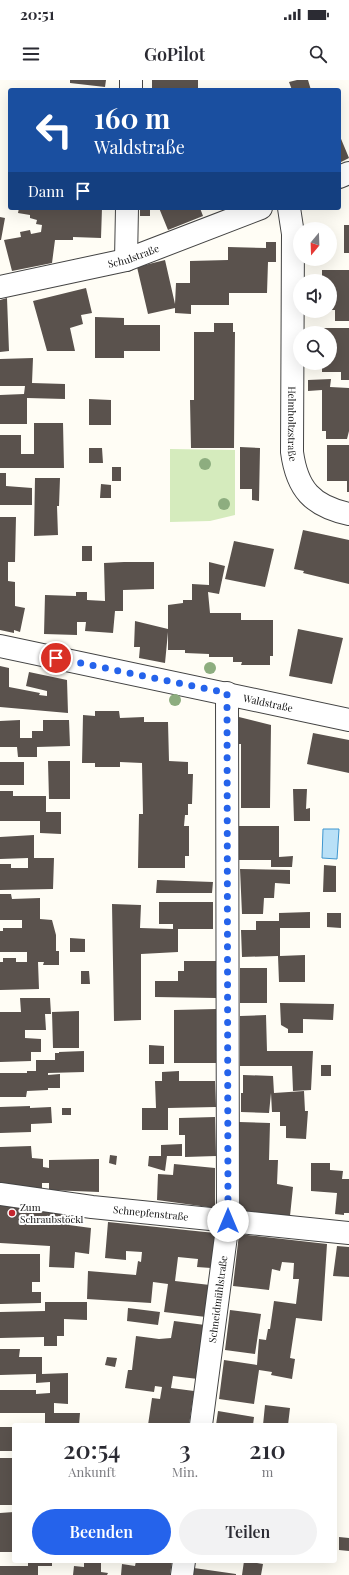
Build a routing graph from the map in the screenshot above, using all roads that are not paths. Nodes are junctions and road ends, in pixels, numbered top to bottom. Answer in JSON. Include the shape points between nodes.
{"nodes":[{"id":1,"x":126,"y":210,"type":"edge"},
{"id":2,"x":256,"y":210,"type":"edge"},
{"id":3,"x":289,"y":210,"type":"edge"},
{"id":4,"x":126,"y":260,"type":"junction"},
{"id":5,"x":0,"y":287,"type":"edge"},
{"id":6,"x":349,"y":514,"type":"edge"},
{"id":7,"x":0,"y":646,"type":"edge"},
{"id":8,"x":227,"y":693,"type":"junction"},
{"id":9,"x":349,"y":720,"type":"edge"},
{"id":10,"x":0,"y":1194,"type":"edge"},
{"id":11,"x":228,"y":1221,"type":"junction"},
{"id":12,"x":349,"y":1233,"type":"edge"},
{"id":13,"x":202,"y":1423,"type":"edge"},
{"id":14,"x":184,"y":1563,"type":"edge"},
{"id":15,"x":182,"y":1575,"type":"edge"}],
"edges":[{"from":1,"to":4,"type":"street"},
{"from":2,"to":4,"type":"street","name":"Schulstraße"},
{"from":3,"to":6,"type":"street","name":"Helmholtzstraße","via":[[293,234],[292,452],[295,470],[303,487],[316,502]]},
{"from":4,"to":5,"type":"street","name":"Schulstraße"},
{"from":7,"to":8,"type":"street","name":"Waldstraße"},
{"from":8,"to":9,"type":"street","name":"Waldstraße"},
{"from":8,"to":11,"type":"street","name":"Schneidmühlstraße"},
{"from":10,"to":11,"type":"street","name":"Schnepfenstraße"},
{"from":11,"to":12,"type":"street","name":"Schnepfenstraße"},
{"from":11,"to":13,"type":"street","name":"Schneidmühlstraße"},
{"from":14,"to":15,"type":"street"}]}
